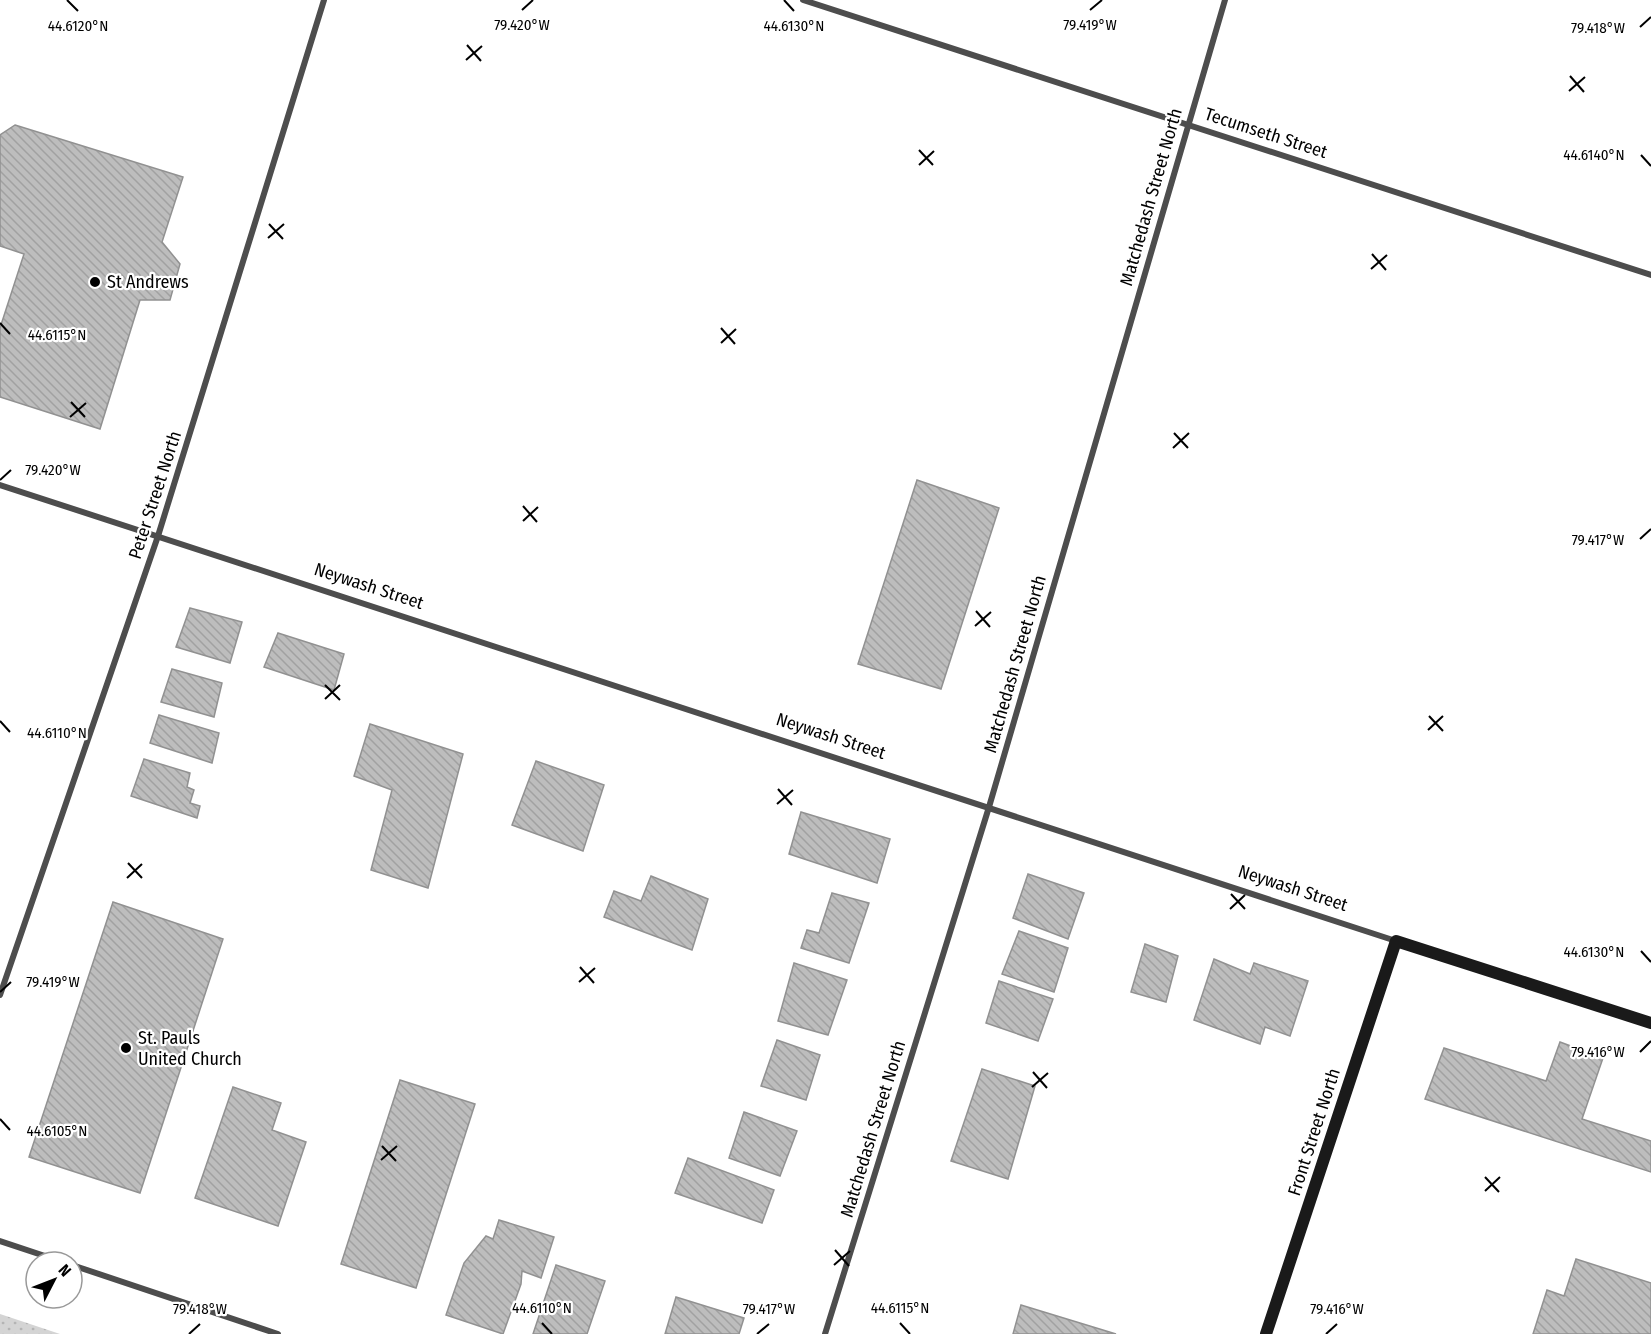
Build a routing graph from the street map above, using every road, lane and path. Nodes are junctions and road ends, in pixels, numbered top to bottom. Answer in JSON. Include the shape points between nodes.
{"nodes":[{"id":1,"x":324,"y":0,"type":"edge"},
{"id":2,"x":802,"y":0,"type":"edge"},
{"id":3,"x":1226,"y":0,"type":"edge"},
{"id":4,"x":1188,"y":124,"type":"junction"},
{"id":5,"x":1651,"y":275,"type":"edge"},
{"id":6,"x":0,"y":485,"type":"edge"},
{"id":7,"x":158,"y":536,"type":"junction"},
{"id":8,"x":989,"y":807,"type":"junction"},
{"id":9,"x":1396,"y":941,"type":"junction"},
{"id":10,"x":0,"y":995,"type":"edge"},
{"id":11,"x":1651,"y":1023,"type":"edge"},
{"id":12,"x":0,"y":1241,"type":"edge"},
{"id":13,"x":27,"y":1250,"type":"edge"},
{"id":14,"x":84,"y":1269,"type":"edge"},
{"id":15,"x":278,"y":1334,"type":"edge"},
{"id":16,"x":825,"y":1334,"type":"edge"},
{"id":17,"x":1266,"y":1334,"type":"edge"}],
"edges":[{"from":1,"to":7,"type":"street","name":"Peter Street North"},
{"from":2,"to":4,"type":"street","name":"Tecumseth Street"},
{"from":3,"to":4,"type":"street","name":"Matchedash Street North"},
{"from":4,"to":5,"type":"street","name":"Tecumseth Street"},
{"from":4,"to":8,"type":"street","name":"Matchedash Street North"},
{"from":6,"to":7,"type":"street","name":"Neywash Street"},
{"from":7,"to":8,"type":"street","name":"Neywash Street"},
{"from":7,"to":10,"type":"street","name":"Peter Street North"},
{"from":8,"to":9,"type":"street","name":"Neywash Street"},
{"from":8,"to":16,"type":"street","name":"Matchedash Street North"},
{"from":9,"to":11,"type":"main road","name":"Neywash Street"},
{"from":9,"to":17,"type":"main road","name":"Front Street North"},
{"from":12,"to":13,"type":"street"},
{"from":14,"to":15,"type":"street"}]}
